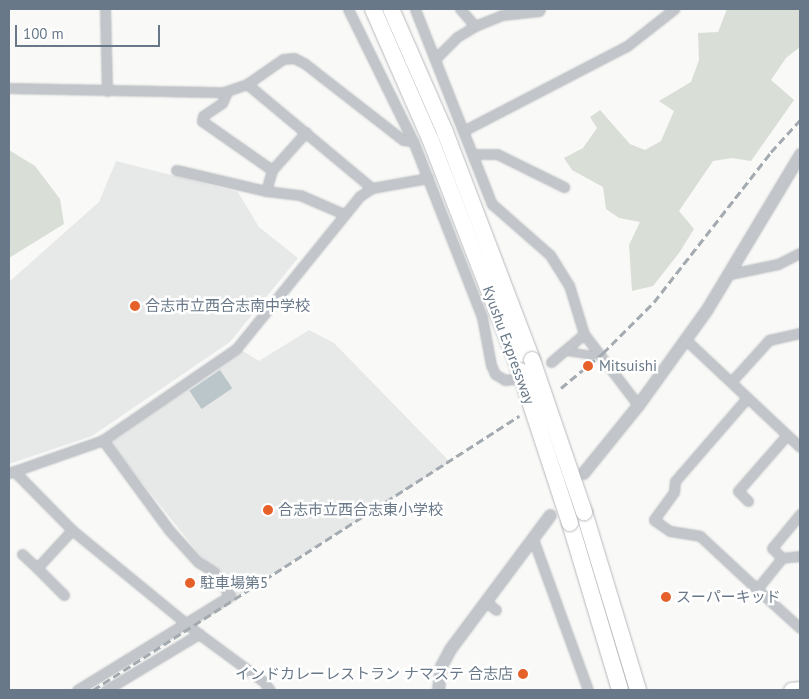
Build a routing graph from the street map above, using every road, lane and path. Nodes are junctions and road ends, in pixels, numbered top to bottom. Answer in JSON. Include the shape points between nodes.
{"nodes":[{"id":1,"x":105,"y":9,"type":"edge"},
{"id":2,"x":348,"y":9,"type":"edge"},
{"id":3,"x":373,"y":9,"type":"edge"},
{"id":4,"x":391,"y":9,"type":"edge"},
{"id":5,"x":416,"y":9,"type":"edge"},
{"id":6,"x":460,"y":9,"type":"edge"},
{"id":7,"x":540,"y":9,"type":"edge"},
{"id":8,"x":674,"y":9,"type":"edge"},
{"id":9,"x":475,"y":26,"type":"junction"},
{"id":10,"x":435,"y":59,"type":"junction"},
{"id":11,"x":247,"y":84,"type":"junction"},
{"id":12,"x":9,"y":88,"type":"edge"},
{"id":13,"x":107,"y":91,"type":"junction"},
{"id":14,"x":227,"y":92,"type":"junction"},
{"id":15,"x":463,"y":131,"type":"junction"},
{"id":16,"x":306,"y":132,"type":"junction"},
{"id":17,"x":413,"y":141,"type":"junction"},
{"id":18,"x":472,"y":154,"type":"junction"},
{"id":19,"x":800,"y":154,"type":"edge"},
{"id":20,"x":176,"y":170,"type":"dead end"},
{"id":21,"x":272,"y":170,"type":"junction"},
{"id":22,"x":428,"y":178,"type":"junction"},
{"id":23,"x":564,"y":186,"type":"dead end"},
{"id":24,"x":372,"y":188,"type":"junction"},
{"id":25,"x":266,"y":191,"type":"junction"},
{"id":26,"x":344,"y":214,"type":"junction"},
{"id":27,"x":800,"y":253,"type":"edge"},
{"id":28,"x":730,"y":274,"type":"junction"},
{"id":29,"x":800,"y":333,"type":"edge"},
{"id":30,"x":585,"y":336,"type":"junction"},
{"id":31,"x":686,"y":340,"type":"junction"},
{"id":32,"x":567,"y":350,"type":"junction"},
{"id":33,"x":594,"y":354,"type":"junction"},
{"id":34,"x":551,"y":362,"type":"dead end"},
{"id":35,"x":517,"y":375,"type":"junction"},
{"id":36,"x":731,"y":382,"type":"junction"},
{"id":37,"x":747,"y":398,"type":"junction"},
{"id":38,"x":638,"y":405,"type":"junction"},
{"id":39,"x":787,"y":436,"type":"junction"},
{"id":40,"x":103,"y":440,"type":"junction"},
{"id":41,"x":800,"y":447,"type":"edge"},
{"id":42,"x":11,"y":472,"type":"edge"},
{"id":43,"x":583,"y":473,"type":"dead end"},
{"id":44,"x":748,"y":501,"type":"dead end"},
{"id":45,"x":800,"y":514,"type":"edge"},
{"id":46,"x":550,"y":515,"type":"dead end"},
{"id":47,"x":72,"y":530,"type":"junction"},
{"id":48,"x":533,"y":539,"type":"junction"},
{"id":49,"x":22,"y":554,"type":"dead end"},
{"id":50,"x":800,"y":556,"type":"edge"},
{"id":51,"x":782,"y":558,"type":"junction"},
{"id":52,"x":37,"y":568,"type":"junction"},
{"id":53,"x":757,"y":589,"type":"junction"},
{"id":54,"x":64,"y":595,"type":"dead end"},
{"id":55,"x":485,"y":601,"type":"junction"},
{"id":56,"x":496,"y":610,"type":"dead end"},
{"id":57,"x":186,"y":622,"type":"junction"},
{"id":58,"x":798,"y":622,"type":"edge"},
{"id":59,"x":198,"y":634,"type":"junction"},
{"id":60,"x":800,"y":689,"type":"edge"},
{"id":61,"x":77,"y":690,"type":"edge"},
{"id":62,"x":106,"y":690,"type":"edge"},
{"id":63,"x":270,"y":690,"type":"edge"},
{"id":64,"x":438,"y":690,"type":"edge"},
{"id":65,"x":588,"y":690,"type":"edge"},
{"id":66,"x":620,"y":690,"type":"edge"},
{"id":67,"x":638,"y":690,"type":"edge"},
{"id":68,"x":790,"y":690,"type":"edge"}],
"edges":[{"from":1,"to":13,"type":"street"},
{"from":2,"to":17,"type":"street"},
{"from":3,"to":35,"type":"highway","name":"Kyushu Expressway","via":[[431,140]]},
{"from":4,"to":67,"type":"highway","name":"Kyushu Expressway","bridge":true,"via":[[449,141],[532,360],[584,512]]},
{"from":5,"to":10,"type":"street"},
{"from":6,"to":9,"type":"street"},
{"from":7,"to":9,"type":"street","via":[[539,12],[502,14]]},
{"from":8,"to":15,"type":"street","via":[[627,46]]},
{"from":9,"to":10,"type":"street","via":[[457,37]]},
{"from":10,"to":15,"type":"street"},
{"from":11,"to":14,"type":"street"},
{"from":11,"to":16,"type":"street"},
{"from":11,"to":17,"type":"street","via":[[283,59],[294,58],[403,140]]},
{"from":12,"to":13,"type":"street"},
{"from":13,"to":14,"type":"street"},
{"from":14,"to":21,"type":"street","via":[[222,103],[203,116],[202,121]]},
{"from":15,"to":18,"type":"street"},
{"from":16,"to":21,"type":"street"},
{"from":16,"to":24,"type":"street"},
{"from":17,"to":22,"type":"street"},
{"from":18,"to":23,"type":"street","via":[[497,154]]},
{"from":18,"to":30,"type":"street","via":[[492,204],[550,256],[569,285]]},
{"from":19,"to":28,"type":"street"},
{"from":20,"to":25,"type":"street"},
{"from":21,"to":25,"type":"street"},
{"from":22,"to":24,"type":"street"},
{"from":22,"to":35,"type":"street","via":[[482,317],[496,374],[505,380]]},
{"from":24,"to":26,"type":"street"},
{"from":25,"to":26,"type":"street","via":[[300,195]]},
{"from":26,"to":40,"type":"street","via":[[250,336],[236,349]]},
{"from":27,"to":28,"type":"street","via":[[778,264]]},
{"from":28,"to":31,"type":"street"},
{"from":29,"to":36,"type":"street","via":[[769,340]]},
{"from":30,"to":32,"type":"street"},
{"from":30,"to":33,"type":"street"},
{"from":31,"to":36,"type":"street"},
{"from":31,"to":38,"type":"street"},
{"from":32,"to":33,"type":"street"},
{"from":32,"to":34,"type":"street"},
{"from":33,"to":38,"type":"street"},
{"from":35,"to":66,"type":"highway","name":"Kyushu Expressway","bridge":true,"via":[[570,523]]},
{"from":36,"to":37,"type":"street"},
{"from":37,"to":39,"type":"street"},
{"from":37,"to":53,"type":"street","via":[[675,481],[674,492],[654,520],[670,530],[700,536]]},
{"from":38,"to":43,"type":"street"},
{"from":39,"to":41,"type":"street"},
{"from":39,"to":44,"type":"street","via":[[738,491]]},
{"from":40,"to":42,"type":"street"},
{"from":40,"to":57,"type":"street","via":[[169,530],[198,562],[214,572],[230,596]]},
{"from":42,"to":47,"type":"street"},
{"from":45,"to":51,"type":"street","via":[[772,548]]},
{"from":46,"to":48,"type":"street"},
{"from":47,"to":52,"type":"street"},
{"from":47,"to":57,"type":"street"},
{"from":48,"to":55,"type":"street"},
{"from":48,"to":65,"type":"street"},
{"from":49,"to":52,"type":"street"},
{"from":50,"to":51,"type":"street"},
{"from":51,"to":53,"type":"street"},
{"from":52,"to":54,"type":"street"},
{"from":53,"to":58,"type":"street"},
{"from":55,"to":56,"type":"street"},
{"from":55,"to":64,"type":"street","via":[[441,666]]},
{"from":57,"to":59,"type":"street"},
{"from":57,"to":61,"type":"street"},
{"from":59,"to":62,"type":"street"},
{"from":59,"to":63,"type":"street","via":[[263,681]]},
{"from":60,"to":68,"type":"highway"}]}
